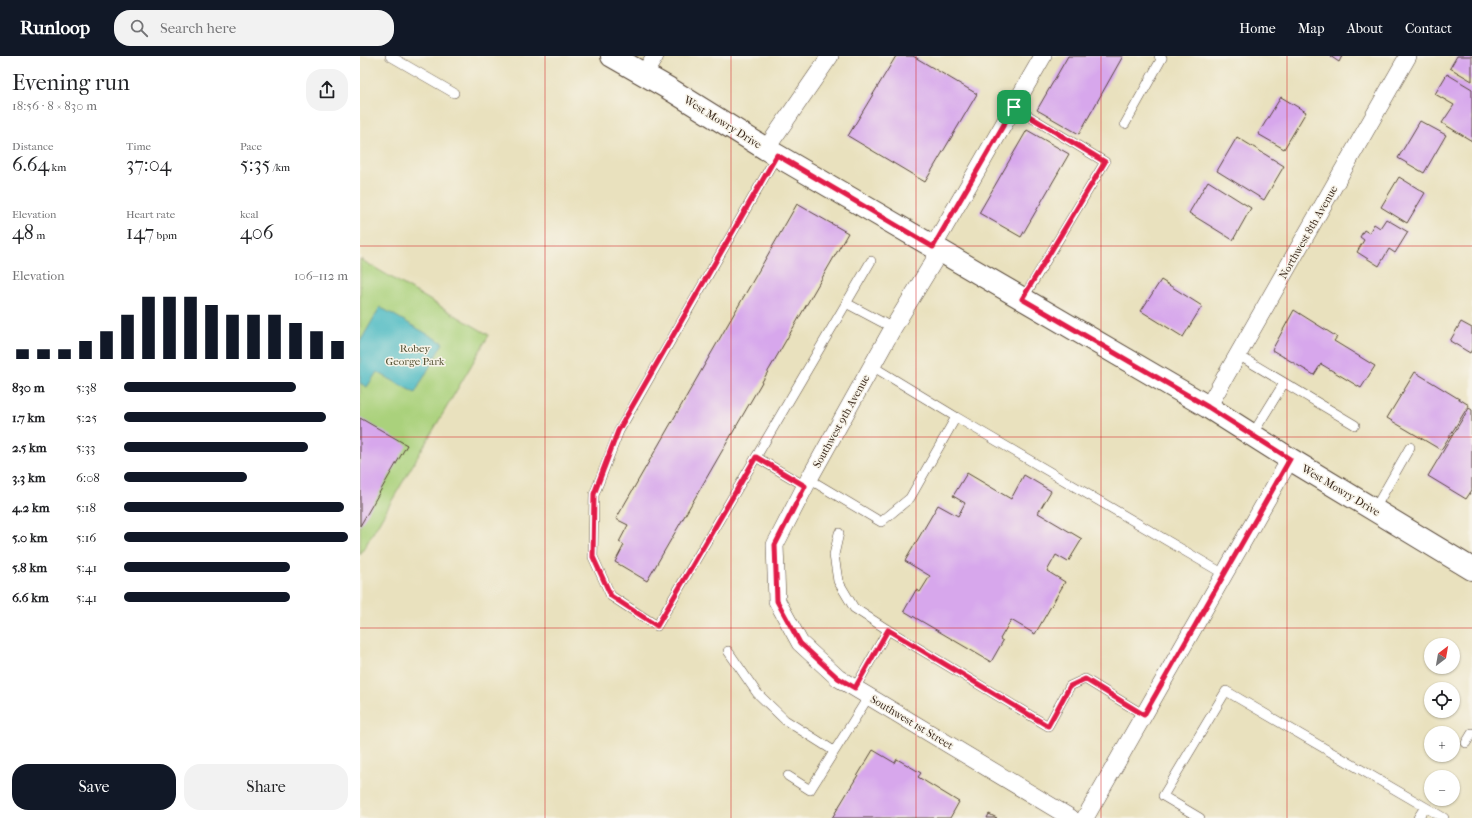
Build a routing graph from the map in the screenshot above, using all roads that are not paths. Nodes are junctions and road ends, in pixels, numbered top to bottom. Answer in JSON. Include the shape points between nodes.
{"nodes":[{"id":1,"x":390,"y":56,"type":"edge"},
{"id":2,"x":612,"y":56,"type":"edge"},
{"id":3,"x":655,"y":56,"type":"edge"},
{"id":4,"x":830,"y":56,"type":"edge"},
{"id":5,"x":1043,"y":56,"type":"edge"},
{"id":6,"x":1159,"y":56,"type":"edge"},
{"id":7,"x":1408,"y":56,"type":"edge"},
{"id":8,"x":644,"y":74,"type":"junction"},
{"id":9,"x":454,"y":93,"type":"dead end"},
{"id":10,"x":1014,"y":107,"type":"junction"},
{"id":11,"x":1125,"y":124,"type":"dead end"},
{"id":12,"x":771,"y":152,"type":"junction"},
{"id":13,"x":936,"y":249,"type":"junction"},
{"id":14,"x":870,"y":261,"type":"dead end"},
{"id":15,"x":1022,"y":299,"type":"junction"},
{"id":16,"x":846,"y":303,"type":"junction"},
{"id":17,"x":893,"y":328,"type":"junction"},
{"id":18,"x":1238,"y":355,"type":"junction"},
{"id":19,"x":872,"y":366,"type":"junction"},
{"id":20,"x":1284,"y":383,"type":"junction"},
{"id":21,"x":1208,"y":407,"type":"junction"},
{"id":22,"x":956,"y":417,"type":"junction"},
{"id":23,"x":1355,"y":425,"type":"dead end"},
{"id":24,"x":1252,"y":435,"type":"junction"},
{"id":25,"x":1410,"y":447,"type":"dead end"},
{"id":26,"x":756,"y":457,"type":"junction"},
{"id":27,"x":1290,"y":459,"type":"junction"},
{"id":28,"x":807,"y":482,"type":"junction"},
{"id":29,"x":1374,"y":510,"type":"junction"},
{"id":30,"x":839,"y":533,"type":"dead end"},
{"id":31,"x":1472,"y":569,"type":"edge"},
{"id":32,"x":1224,"y":574,"type":"junction"},
{"id":33,"x":777,"y":601,"type":"joint"},
{"id":34,"x":888,"y":630,"type":"junction"},
{"id":35,"x":728,"y":650,"type":"dead end"},
{"id":36,"x":862,"y":692,"type":"junction"},
{"id":37,"x":1144,"y":715,"type":"junction"},
{"id":38,"x":1472,"y":733,"type":"edge"},
{"id":39,"x":1466,"y":743,"type":"dead end"},
{"id":40,"x":834,"y":751,"type":"junction"},
{"id":41,"x":788,"y":776,"type":"dead end"},
{"id":42,"x":1425,"y":807,"type":"junction"},
{"id":43,"x":1071,"y":818,"type":"edge"},
{"id":44,"x":1085,"y":818,"type":"edge"},
{"id":45,"x":1200,"y":818,"type":"edge"},
{"id":46,"x":1418,"y":818,"type":"edge"},
{"id":47,"x":1444,"y":818,"type":"edge"}],
"edges":[{"from":1,"to":9,"type":"lane"},
{"from":2,"to":8,"type":"street","name":"West Mowry Drive"},
{"from":3,"to":8,"type":"street"},
{"from":4,"to":12,"type":"street"},
{"from":5,"to":10,"type":"street","name":"Southwest 9th Avenue"},
{"from":6,"to":11,"type":"lane","via":[[1162,58]]},
{"from":7,"to":18,"type":"street","name":"Northwest 8th Avenue"},
{"from":8,"to":12,"type":"street","name":"West Mowry Drive"},
{"from":10,"to":13,"type":"street","name":"Southwest 9th Avenue"},
{"from":10,"to":15,"type":"lane","via":[[1105,162]]},
{"from":12,"to":13,"type":"street","name":"West Mowry Drive"},
{"from":12,"to":26,"type":"lane","via":[[618,431],[594,494],[593,557],[611,596],[657,626]]},
{"from":13,"to":15,"type":"street","name":"West Mowry Drive"},
{"from":13,"to":17,"type":"street","name":"Southwest 9th Avenue"},
{"from":14,"to":16,"type":"lane"},
{"from":15,"to":21,"type":"street","name":"West Mowry Drive"},
{"from":16,"to":17,"type":"lane"},
{"from":16,"to":26,"type":"lane"},
{"from":17,"to":19,"type":"street","name":"Southwest 9th Avenue"},
{"from":18,"to":20,"type":"lane"},
{"from":18,"to":21,"type":"street","name":"Northwest 8th Avenue"},
{"from":19,"to":22,"type":"lane"},
{"from":19,"to":28,"type":"street","name":"Southwest 9th Avenue"},
{"from":20,"to":23,"type":"lane"},
{"from":20,"to":24,"type":"lane"},
{"from":21,"to":24,"type":"street","name":"West Mowry Drive"},
{"from":22,"to":28,"type":"lane","via":[[910,498],[881,522]]},
{"from":22,"to":32,"type":"lane"},
{"from":24,"to":27,"type":"street","name":"West Mowry Drive"},
{"from":25,"to":29,"type":"lane"},
{"from":26,"to":28,"type":"lane"},
{"from":27,"to":29,"type":"street","name":"West Mowry Drive"},
{"from":27,"to":32,"type":"street"},
{"from":28,"to":33,"type":"street","name":"Southwest 9th Avenue","via":[[775,545]]},
{"from":29,"to":31,"type":"street","name":"West Mowry Drive"},
{"from":30,"to":34,"type":"lane","via":[[834,556],[838,581],[854,608]]},
{"from":32,"to":37,"type":"street"},
{"from":33,"to":36,"type":"street","name":"Southwest 1st Street","via":[[800,643],[838,678]]},
{"from":34,"to":36,"type":"lane"},
{"from":34,"to":37,"type":"lane","via":[[1048,726],[1070,686],[1085,679]]},
{"from":35,"to":40,"type":"lane","via":[[756,693],[785,720]]},
{"from":36,"to":40,"type":"lane"},
{"from":36,"to":43,"type":"street","name":"Southwest 1st Street"},
{"from":37,"to":44,"type":"street"},
{"from":38,"to":39,"type":"lane"},
{"from":40,"to":41,"type":"lane","via":[[810,790]]},
{"from":42,"to":45,"type":"lane","via":[[1226,691],[1163,796]]},
{"from":42,"to":46,"type":"lane"},
{"from":42,"to":47,"type":"lane"}]}
